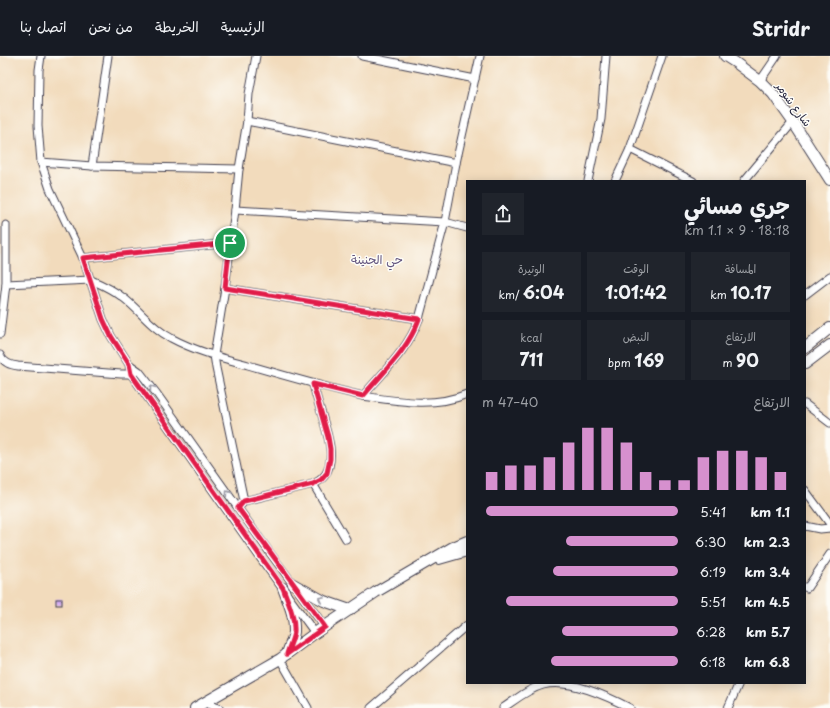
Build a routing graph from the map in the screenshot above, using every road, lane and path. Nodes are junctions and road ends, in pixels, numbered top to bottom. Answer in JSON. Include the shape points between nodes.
{"nodes":[{"id":1,"x":40,"y":56,"type":"edge"},
{"id":2,"x":108,"y":56,"type":"edge"},
{"id":3,"x":256,"y":56,"type":"edge"},
{"id":4,"x":362,"y":56,"type":"edge"},
{"id":5,"x":480,"y":56,"type":"edge"},
{"id":6,"x":606,"y":56,"type":"edge"},
{"id":7,"x":662,"y":56,"type":"edge"},
{"id":8,"x":725,"y":56,"type":"edge"},
{"id":9,"x":777,"y":56,"type":"edge"},
{"id":10,"x":475,"y":79,"type":"junction"},
{"id":11,"x":760,"y":81,"type":"junction"},
{"id":12,"x":246,"y":121,"type":"junction"},
{"id":13,"x":793,"y":122,"type":"junction"},
{"id":14,"x":630,"y":149,"type":"junction"},
{"id":15,"x":41,"y":162,"type":"junction"},
{"id":16,"x":456,"y":163,"type":"junction"},
{"id":17,"x":92,"y":166,"type":"junction"},
{"id":18,"x":239,"y":169,"type":"junction"},
{"id":19,"x":829,"y":175,"type":"edge"},
{"id":20,"x":588,"y":180,"type":"edge"},
{"id":21,"x":615,"y":180,"type":"edge"},
{"id":22,"x":691,"y":180,"type":"edge"},
{"id":23,"x":745,"y":180,"type":"edge"},
{"id":24,"x":235,"y":210,"type":"junction"},
{"id":25,"x":445,"y":222,"type":"junction"},
{"id":26,"x":6,"y":225,"type":"dead end"},
{"id":27,"x":466,"y":228,"type":"edge"},
{"id":28,"x":230,"y":243,"type":"junction"},
{"id":29,"x":83,"y":258,"type":"junction"},
{"id":30,"x":830,"y":276,"type":"edge"},
{"id":31,"x":90,"y":280,"type":"junction"},
{"id":32,"x":6,"y":284,"type":"junction"},
{"id":33,"x":225,"y":288,"type":"junction"},
{"id":34,"x":806,"y":295,"type":"edge"},
{"id":35,"x":419,"y":319,"type":"junction"},
{"id":36,"x":830,"y":328,"type":"edge"},
{"id":37,"x":0,"y":334,"type":"edge"},
{"id":38,"x":830,"y":345,"type":"edge"},
{"id":39,"x":806,"y":347,"type":"edge"},
{"id":40,"x":0,"y":355,"type":"edge"},
{"id":41,"x":214,"y":355,"type":"junction"},
{"id":42,"x":806,"y":363,"type":"edge"},
{"id":43,"x":129,"y":364,"type":"junction"},
{"id":44,"x":139,"y":371,"type":"junction"},
{"id":45,"x":131,"y":374,"type":"junction"},
{"id":46,"x":313,"y":384,"type":"junction"},
{"id":47,"x":466,"y":394,"type":"edge"},
{"id":48,"x":363,"y":396,"type":"junction"},
{"id":49,"x":806,"y":405,"type":"edge"},
{"id":50,"x":830,"y":423,"type":"edge"},
{"id":51,"x":313,"y":484,"type":"junction"},
{"id":52,"x":806,"y":491,"type":"edge"},
{"id":53,"x":244,"y":501,"type":"junction"},
{"id":54,"x":238,"y":508,"type":"junction"},
{"id":55,"x":231,"y":516,"type":"junction"},
{"id":56,"x":830,"y":524,"type":"edge"},
{"id":57,"x":806,"y":526,"type":"edge"},
{"id":58,"x":830,"y":528,"type":"edge"},
{"id":59,"x":346,"y":538,"type":"dead end"},
{"id":60,"x":466,"y":541,"type":"edge"},
{"id":61,"x":466,"y":551,"type":"edge"},
{"id":62,"x":830,"y":554,"type":"edge"},
{"id":63,"x":427,"y":562,"type":"junction"},
{"id":64,"x":293,"y":584,"type":"junction"},
{"id":65,"x":283,"y":588,"type":"junction"},
{"id":66,"x":806,"y":589,"type":"edge"},
{"id":67,"x":350,"y":610,"type":"junction"},
{"id":68,"x":466,"y":626,"type":"edge"},
{"id":69,"x":325,"y":627,"type":"junction"},
{"id":70,"x":315,"y":633,"type":"junction"},
{"id":71,"x":283,"y":656,"type":"junction"},
{"id":72,"x":548,"y":684,"type":"edge"},
{"id":73,"x":563,"y":684,"type":"edge"},
{"id":74,"x":739,"y":684,"type":"edge"},
{"id":75,"x":205,"y":703,"type":"junction"},
{"id":76,"x":195,"y":708,"type":"edge"},
{"id":77,"x":219,"y":708,"type":"edge"},
{"id":78,"x":308,"y":708,"type":"edge"},
{"id":79,"x":371,"y":708,"type":"edge"},
{"id":80,"x":503,"y":708,"type":"edge"},
{"id":81,"x":630,"y":708,"type":"edge"},
{"id":82,"x":728,"y":708,"type":"edge"}],
"edges":[{"from":1,"to":15,"type":"street","via":[[38,126]]},
{"from":2,"to":17,"type":"street"},
{"from":3,"to":12,"type":"street"},
{"from":4,"to":10,"type":"street"},
{"from":5,"to":10,"type":"street"},
{"from":6,"to":20,"type":"street","via":[[601,119]]},
{"from":7,"to":14,"type":"street"},
{"from":8,"to":11,"type":"street","name":"شارع شومر"},
{"from":9,"to":11,"type":"street"},
{"from":10,"to":16,"type":"street"},
{"from":11,"to":13,"type":"street","name":"شارع شومر"},
{"from":12,"to":16,"type":"street"},
{"from":12,"to":18,"type":"street"},
{"from":13,"to":19,"type":"street","name":"شارع شومر"},
{"from":13,"to":23,"type":"street"},
{"from":14,"to":21,"type":"street"},
{"from":14,"to":22,"type":"street"},
{"from":15,"to":17,"type":"street"},
{"from":15,"to":29,"type":"street","via":[[50,189]]},
{"from":16,"to":25,"type":"street"},
{"from":17,"to":18,"type":"street"},
{"from":18,"to":24,"type":"street"},
{"from":24,"to":25,"type":"street"},
{"from":24,"to":28,"type":"street"},
{"from":25,"to":27,"type":"street"},
{"from":25,"to":35,"type":"street"},
{"from":26,"to":32,"type":"street"},
{"from":28,"to":29,"type":"street"},
{"from":28,"to":33,"type":"street"},
{"from":29,"to":31,"type":"street"},
{"from":30,"to":34,"type":"street"},
{"from":31,"to":32,"type":"street"},
{"from":31,"to":41,"type":"street","via":[[125,299],[153,326],[169,337],[185,346]]},
{"from":31,"to":43,"type":"street","via":[[111,336]]},
{"from":32,"to":37,"type":"street"},
{"from":33,"to":35,"type":"street"},
{"from":33,"to":41,"type":"street"},
{"from":35,"to":48,"type":"street","via":[[413,334],[400,352]]},
{"from":36,"to":39,"type":"street"},
{"from":38,"to":42,"type":"street"},
{"from":40,"to":45,"type":"street","via":[[11,365]]},
{"from":41,"to":46,"type":"street"},
{"from":41,"to":53,"type":"street"},
{"from":43,"to":44,"type":"street"},
{"from":43,"to":45,"type":"street"},
{"from":44,"to":45,"type":"street"},
{"from":54,"to":44,"type":"street","one_way":true},
{"from":45,"to":55,"type":"street"},
{"from":46,"to":48,"type":"street"},
{"from":46,"to":51,"type":"street","via":[[330,449],[327,473]]},
{"from":47,"to":48,"type":"street","via":[[439,402],[421,403]]},
{"from":49,"to":50,"type":"street"},
{"from":51,"to":53,"type":"street"},
{"from":51,"to":59,"type":"street"},
{"from":52,"to":56,"type":"street"},
{"from":53,"to":54,"type":"street"},
{"from":54,"to":55,"type":"street"},
{"from":54,"to":64,"type":"street"},
{"from":55,"to":65,"type":"street"},
{"from":57,"to":58,"type":"street"},
{"from":60,"to":63,"type":"street"},
{"from":61,"to":63,"type":"street"},
{"from":62,"to":66,"type":"street"},
{"from":63,"to":67,"type":"street"},
{"from":67,"to":64,"type":"street","one_way":true,"via":[[324,601]]},
{"from":64,"to":69,"type":"street"},
{"from":65,"to":70,"type":"street"},
{"from":65,"to":71,"type":"street","via":[[294,622],[294,633]]},
{"from":67,"to":69,"type":"street"},
{"from":68,"to":79,"type":"street"},
{"from":69,"to":70,"type":"street"},
{"from":70,"to":71,"type":"street"},
{"from":71,"to":75,"type":"street"},
{"from":71,"to":78,"type":"street"},
{"from":72,"to":80,"type":"street","via":[[525,693]]},
{"from":73,"to":81,"type":"street","via":[[583,688]]},
{"from":74,"to":82,"type":"street"},
{"from":75,"to":76,"type":"street"},
{"from":75,"to":77,"type":"street"}]}
